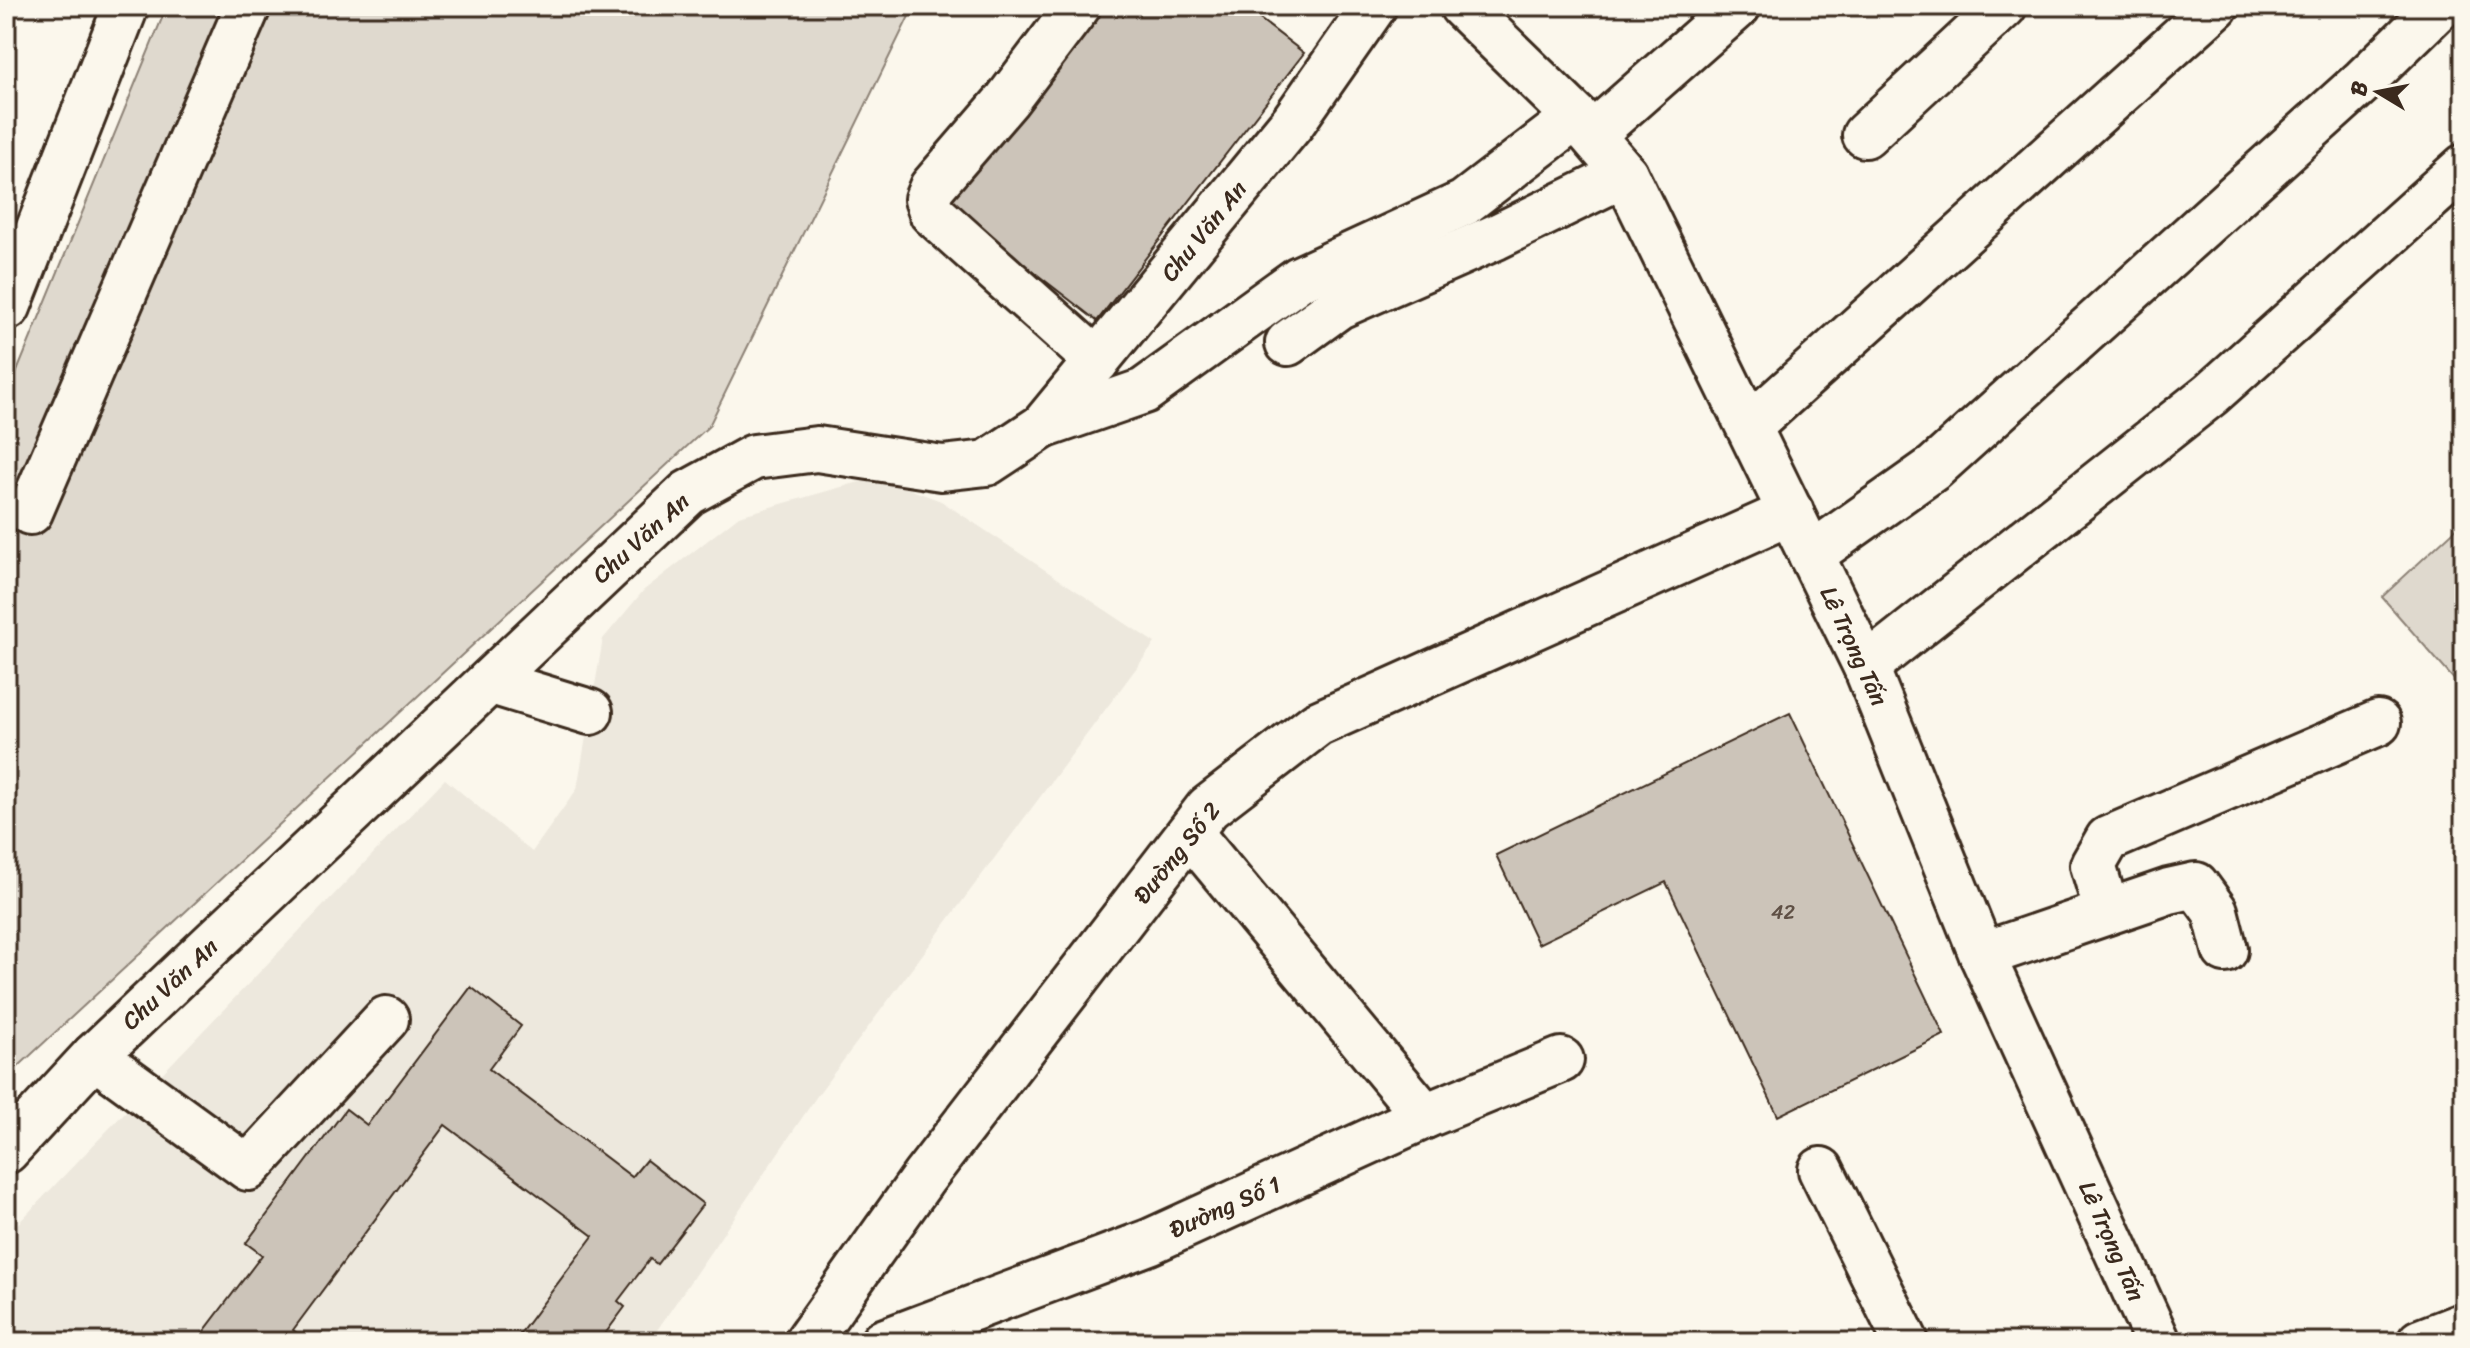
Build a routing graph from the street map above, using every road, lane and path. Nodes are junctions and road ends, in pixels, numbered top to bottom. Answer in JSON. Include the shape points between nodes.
{"nodes":[{"id":1,"x":126,"y":6,"type":"edge"},
{"id":2,"x":248,"y":6,"type":"edge"},
{"id":3,"x":1078,"y":6,"type":"edge"},
{"id":4,"x":1462,"y":6,"type":"edge"},
{"id":5,"x":1738,"y":6,"type":"edge"},
{"id":6,"x":2004,"y":6,"type":"edge"},
{"id":7,"x":2216,"y":6,"type":"edge"},
{"id":8,"x":2440,"y":6,"type":"edge"},
{"id":9,"x":1355,"y":13,"type":"edge"},
{"id":10,"x":1585,"y":126,"type":"junction"},
{"id":11,"x":1865,"y":135,"type":"dead end"},
{"id":12,"x":2464,"y":167,"type":"edge"},
{"id":13,"x":1625,"y":174,"type":"junction"},
{"id":14,"x":8,"y":307,"type":"dead end"},
{"id":15,"x":1288,"y":343,"type":"dead end"},
{"id":16,"x":1097,"y":361,"type":"junction"},
{"id":17,"x":1043,"y":426,"type":"junction"},
{"id":18,"x":1749,"y":427,"type":"junction"},
{"id":19,"x":30,"y":512,"type":"dead end"},
{"id":20,"x":1791,"y":512,"type":"junction"},
{"id":21,"x":1811,"y":555,"type":"junction"},
{"id":22,"x":1866,"y":667,"type":"junction"},
{"id":23,"x":492,"y":682,"type":"junction"},
{"id":24,"x":590,"y":712,"type":"dead end"},
{"id":25,"x":2378,"y":723,"type":"dead end"},
{"id":26,"x":1190,"y":833,"type":"junction"},
{"id":27,"x":2107,"y":912,"type":"junction"},
{"id":28,"x":2225,"y":950,"type":"dead end"},
{"id":29,"x":1982,"y":955,"type":"junction"},
{"id":30,"x":386,"y":1019,"type":"dead end"},
{"id":31,"x":94,"y":1056,"type":"junction"},
{"id":32,"x":1561,"y":1060,"type":"dead end"},
{"id":33,"x":1425,"y":1116,"type":"junction"},
{"id":34,"x":6,"y":1151,"type":"edge"},
{"id":35,"x":1821,"y":1170,"type":"dead end"},
{"id":36,"x":2464,"y":1325,"type":"edge"},
{"id":37,"x":807,"y":1342,"type":"edge"},
{"id":38,"x":883,"y":1342,"type":"edge"},
{"id":39,"x":1906,"y":1342,"type":"edge"},
{"id":40,"x":2158,"y":1342,"type":"edge"},
{"id":41,"x":2420,"y":1342,"type":"edge"}],
"edges":[{"from":1,"to":14,"type":"street"},
{"from":2,"to":19,"type":"street"},
{"from":3,"to":16,"type":"street","via":[[927,199],[932,213]]},
{"from":4,"to":10,"type":"street","name":"Lê Trọng Tấn"},
{"from":5,"to":10,"type":"street"},
{"from":6,"to":11,"type":"street"},
{"from":7,"to":18,"type":"street"},
{"from":8,"to":21,"type":"street","via":[[1934,468]]},
{"from":9,"to":16,"type":"street","name":"Chu Văn An","via":[[1293,122]]},
{"from":10,"to":13,"type":"street","name":"Lê Trọng Tấn"},
{"from":10,"to":17,"type":"street","via":[[1464,203],[1299,279],[1144,391]]},
{"from":12,"to":22,"type":"street","via":[[2211,394]]},
{"from":13,"to":15,"type":"street","via":[[1339,306]]},
{"from":13,"to":18,"type":"street","name":"Lê Trọng Tấn"},
{"from":16,"to":17,"type":"street","name":"Chu Văn An"},
{"from":17,"to":23,"type":"street","name":"Chu Văn An","via":[[987,463],[942,468],[817,449],[754,457],[688,493]]},
{"from":18,"to":20,"type":"street","name":"Lê Trọng Tấn"},
{"from":20,"to":21,"type":"street","name":"Lê Trọng Tấn"},
{"from":20,"to":26,"type":"street","name":"Đường Số 2","via":[[1317,724],[1208,808]]},
{"from":21,"to":22,"type":"street","name":"Lê Trọng Tấn"},
{"from":22,"to":29,"type":"street","name":"Lê Trọng Tấn"},
{"from":23,"to":24,"type":"street"},
{"from":23,"to":31,"type":"street","name":"Chu Văn An"},
{"from":25,"to":27,"type":"street","via":[[2108,839],[2093,865]]},
{"from":26,"to":33,"type":"street"},
{"from":26,"to":37,"type":"street","name":"Đường Số 2","via":[[924,1177]]},
{"from":27,"to":28,"type":"street","via":[[2196,885],[2215,911]]},
{"from":27,"to":29,"type":"street"},
{"from":29,"to":40,"type":"street","name":"Lê Trọng Tấn"},
{"from":30,"to":31,"type":"street","via":[[248,1168]]},
{"from":31,"to":34,"type":"street","name":"Chu Văn An"},
{"from":32,"to":33,"type":"street","name":"Đường Số 1"},
{"from":33,"to":38,"type":"street","name":"Đường Số 1","via":[[1149,1242]]},
{"from":35,"to":39,"type":"street"},
{"from":36,"to":41,"type":"street"}]}
